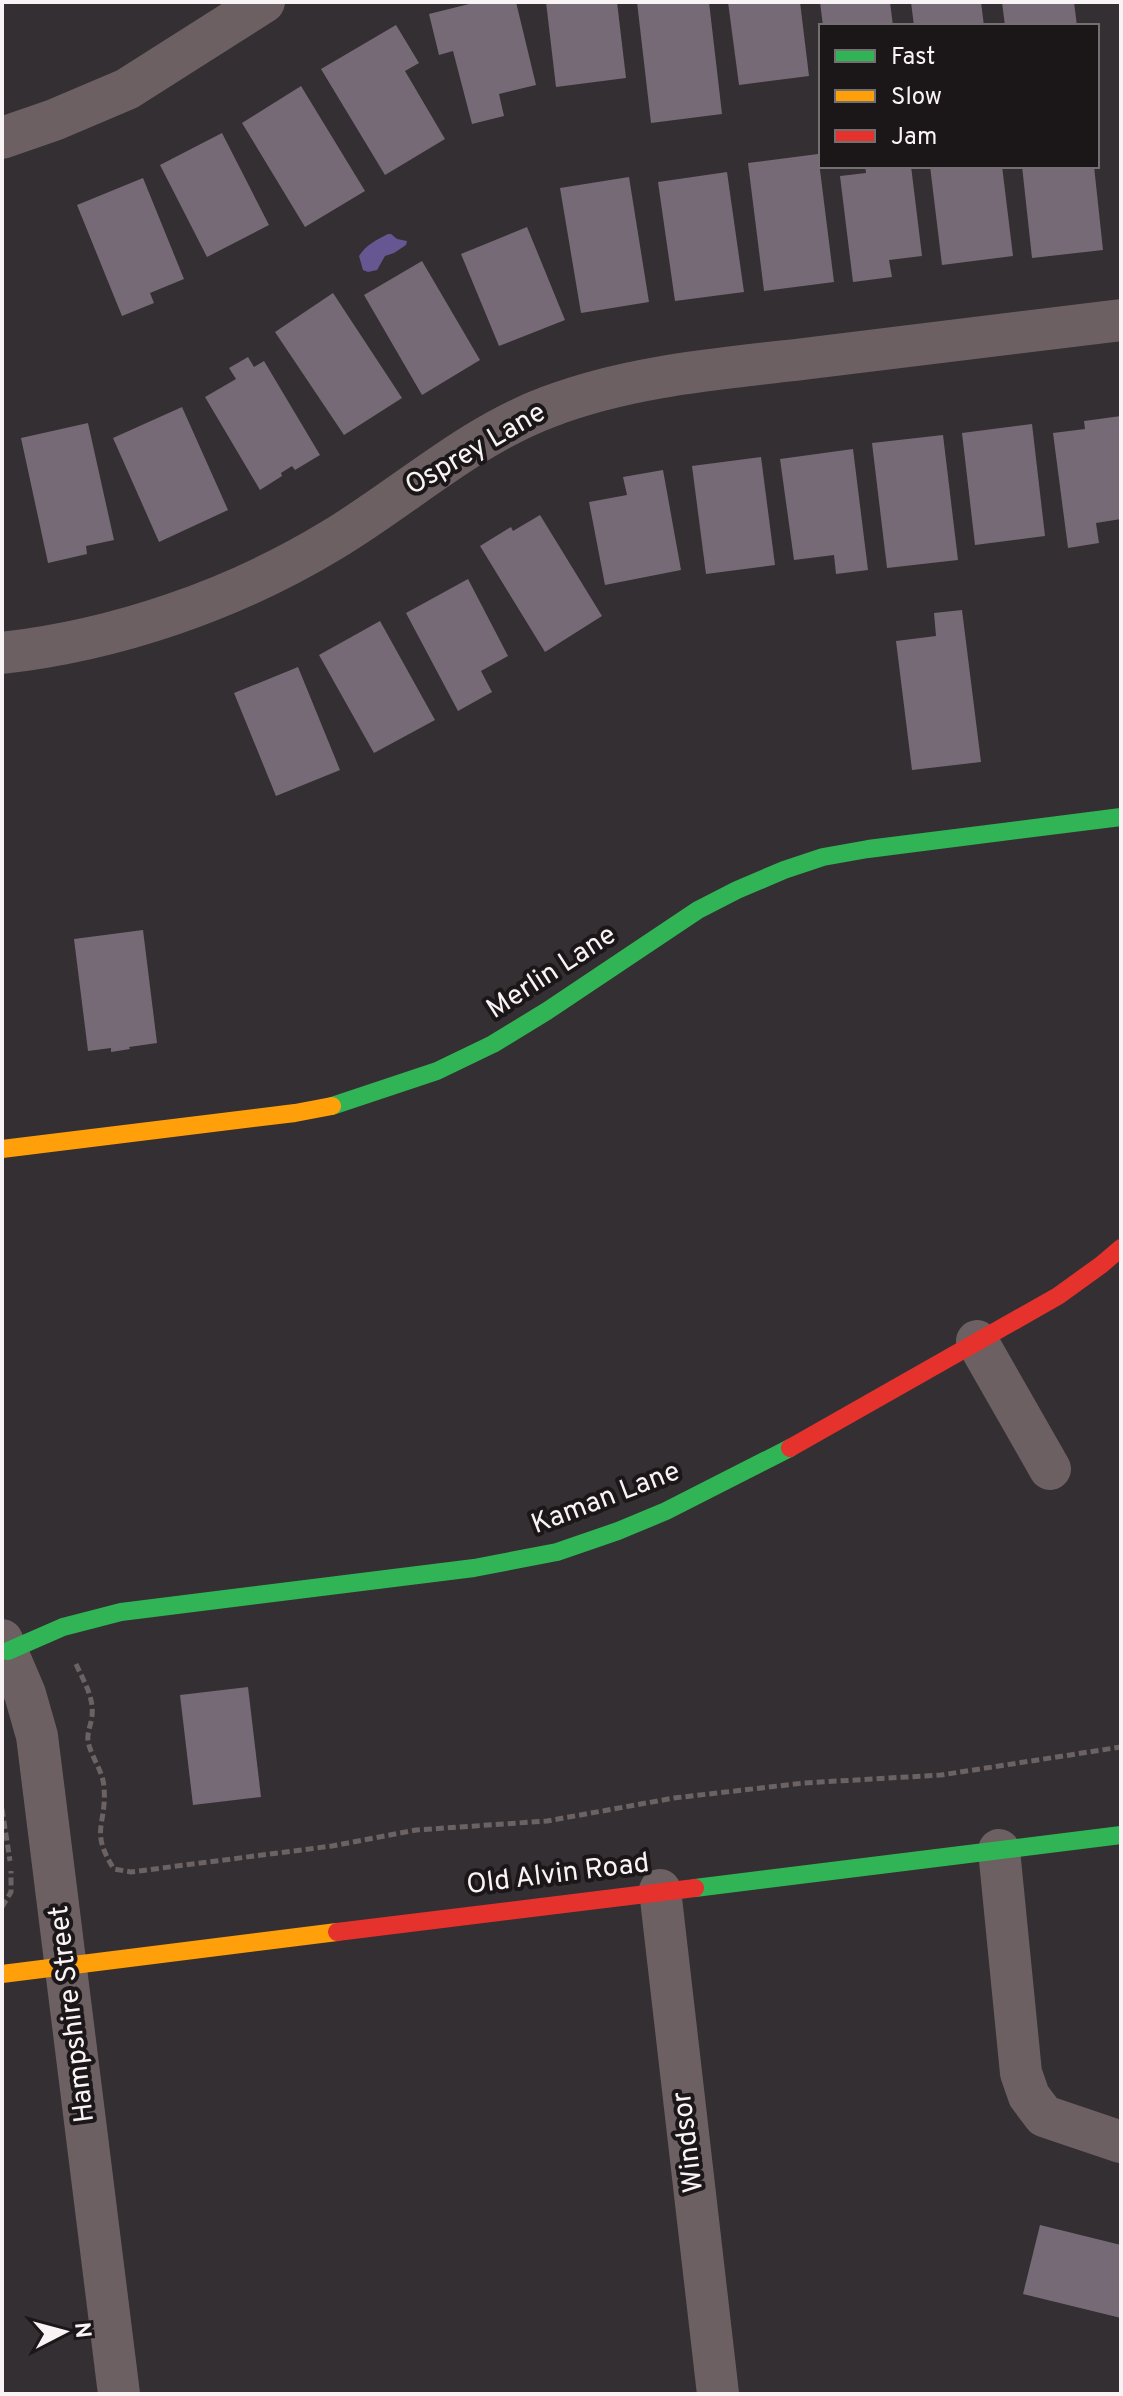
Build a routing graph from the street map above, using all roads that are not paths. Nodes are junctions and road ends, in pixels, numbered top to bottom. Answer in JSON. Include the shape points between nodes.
{"nodes":[{"id":1,"x":264,"y":2,"type":"edge"},
{"id":2,"x":2,"y":138,"type":"edge"},
{"id":3,"x":1121,"y":320,"type":"edge"},
{"id":4,"x":2,"y":653,"type":"edge"},
{"id":5,"x":1121,"y":817,"type":"edge"},
{"id":6,"x":2,"y":1149,"type":"edge"},
{"id":7,"x":1121,"y":1248,"type":"edge"},
{"id":8,"x":977,"y":1341,"type":"junction"},
{"id":9,"x":1050,"y":1469,"type":"dead end"},
{"id":10,"x":5,"y":1645,"type":"edge"},
{"id":11,"x":1121,"y":1835,"type":"edge"},
{"id":12,"x":999,"y":1850,"type":"junction"},
{"id":13,"x":660,"y":1890,"type":"junction"},
{"id":14,"x":67,"y":1966,"type":"junction"},
{"id":15,"x":2,"y":1974,"type":"edge"},
{"id":16,"x":1121,"y":2142,"type":"edge"},
{"id":17,"x":119,"y":2394,"type":"edge"},
{"id":18,"x":718,"y":2394,"type":"edge"}],
"edges":[{"from":1,"to":2,"type":"street","via":[[127,89]]},
{"from":3,"to":4,"type":"street","name":"Osprey Lane","via":[[682,374],[584,393],[495,432],[332,540],[272,572],[139,625]]},
{"from":5,"to":6,"type":"street","name":"Merlin Lane","via":[[868,849],[784,870],[698,910],[493,1044],[373,1094],[295,1113]]},
{"from":7,"to":8,"type":"street","name":"Kaman Lane","via":[[1070,1288]]},
{"from":8,"to":9,"type":"street"},
{"from":8,"to":10,"type":"street","name":"Kaman Lane","via":[[724,1481],[567,1549],[474,1568],[121,1612]]},
{"from":10,"to":14,"type":"street","name":"Hampshire Street","via":[[37,1736]]},
{"from":11,"to":12,"type":"street","name":"Old Alvin Road"},
{"from":12,"to":13,"type":"street","name":"Old Alvin Road"},
{"from":12,"to":16,"type":"street","via":[[1021,2073],[1029,2096],[1044,2116]]},
{"from":13,"to":14,"type":"street","name":"Old Alvin Road"},
{"from":13,"to":18,"type":"street","name":"Windsor"},
{"from":14,"to":15,"type":"street","name":"Old Alvin Road"},
{"from":14,"to":17,"type":"street","name":"Hampshire Street"}]}
